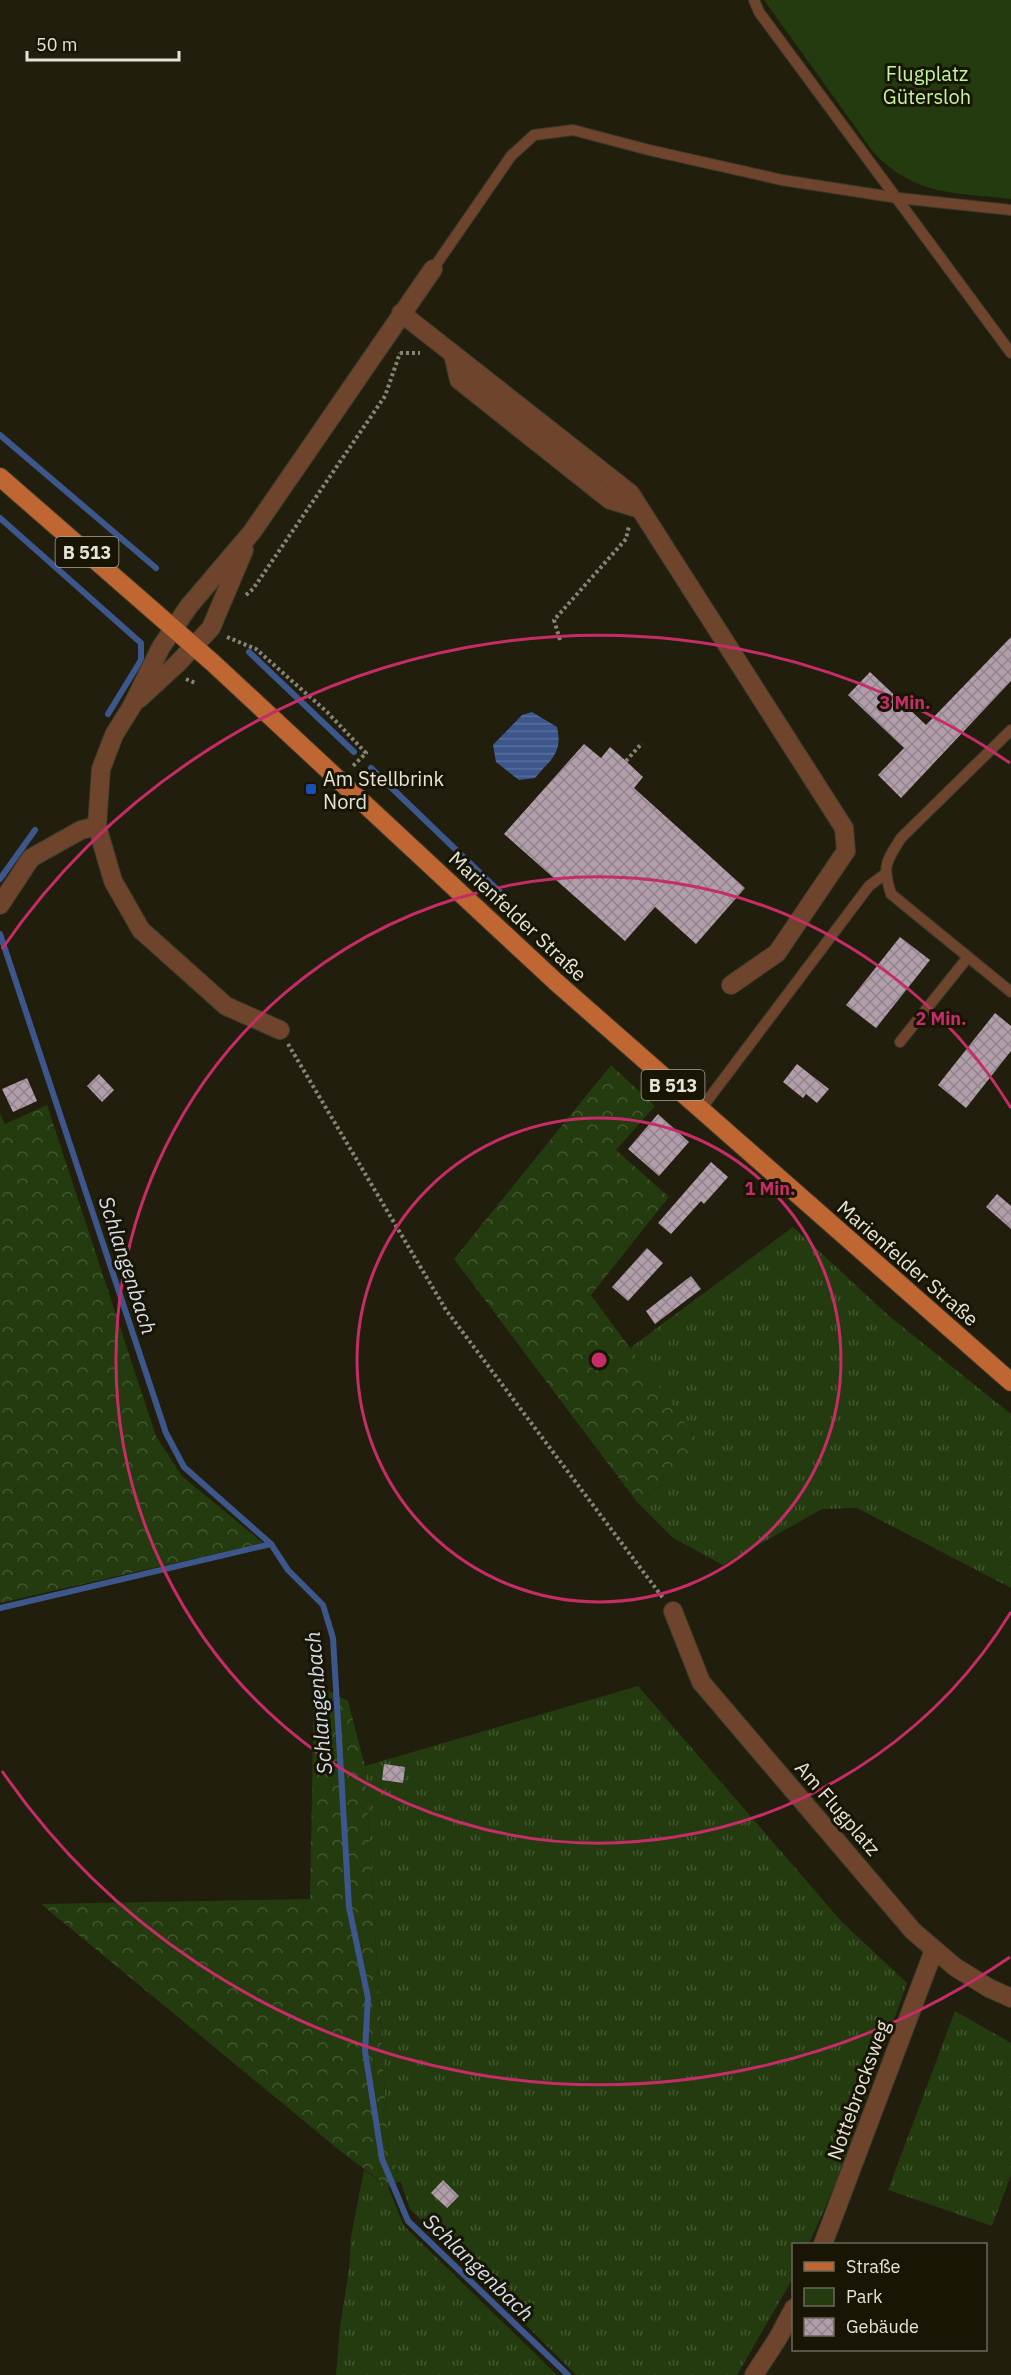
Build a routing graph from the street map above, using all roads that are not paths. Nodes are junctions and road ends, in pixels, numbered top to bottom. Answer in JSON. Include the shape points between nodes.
{"nodes":[{"id":1,"x":753,"y":0,"type":"edge"},
{"id":2,"x":898,"y":198,"type":"junction"},
{"id":3,"x":1011,"y":210,"type":"edge"},
{"id":4,"x":433,"y":269,"type":"joint"},
{"id":5,"x":406,"y":317,"type":"junction"},
{"id":6,"x":1011,"y":353,"type":"edge"},
{"id":7,"x":0,"y":477,"type":"edge"},
{"id":8,"x":252,"y":532,"type":"junction"},
{"id":9,"x":174,"y":628,"type":"junction"},
{"id":10,"x":195,"y":646,"type":"junction"},
{"id":11,"x":132,"y":706,"type":"junction"},
{"id":12,"x":1009,"y":736,"type":"edge"},
{"id":13,"x":97,"y":826,"type":"junction"},
{"id":14,"x":885,"y":874,"type":"junction"},
{"id":15,"x":0,"y":905,"type":"edge"},
{"id":16,"x":968,"y":957,"type":"junction"},
{"id":17,"x":731,"y":985,"type":"dead end"},
{"id":18,"x":1011,"y":992,"type":"edge"},
{"id":19,"x":280,"y":1030,"type":"road end"},
{"id":20,"x":900,"y":1042,"type":"dead end"},
{"id":21,"x":701,"y":1109,"type":"junction"},
{"id":22,"x":1011,"y":1382,"type":"edge"},
{"id":23,"x":673,"y":1611,"type":"road end"},
{"id":24,"x":934,"y":1950,"type":"junction"},
{"id":25,"x":1011,"y":1998,"type":"edge"},
{"id":26,"x":823,"y":2243,"type":"edge"},
{"id":27,"x":792,"y":2312,"type":"edge"},
{"id":28,"x":754,"y":2375,"type":"edge"}],
"edges":[{"from":1,"to":2,"type":"lane"},
{"from":2,"to":3,"type":"lane"},
{"from":2,"to":4,"type":"lane","via":[[782,180],[573,130],[534,135],[511,156]]},
{"from":2,"to":6,"type":"lane"},
{"from":4,"to":5,"type":"street"},
{"from":5,"to":8,"type":"street"},
{"from":5,"to":17,"type":"street","via":[[630,493],[844,828],[846,851],[777,953]]},
{"from":7,"to":9,"type":"main road","name":"Marienfelder Straße","number":"B 513"},
{"from":8,"to":9,"type":"street"},
{"from":8,"to":10,"type":"street","via":[[211,628]]},
{"from":9,"to":10,"type":"main road","name":"Marienfelder Straße","number":"B 513"},
{"from":9,"to":11,"type":"street"},
{"from":10,"to":11,"type":"street"},
{"from":10,"to":21,"type":"main road","name":"Marienfelder Straße","number":"B 513","via":[[556,982]]},
{"from":11,"to":13,"type":"street","via":[[114,735],[101,769]]},
{"from":12,"to":14,"type":"lane","via":[[902,838],[888,859]]},
{"from":13,"to":15,"type":"street","via":[[81,830],[31,858]]},
{"from":13,"to":19,"type":"street","via":[[113,881],[141,930],[226,1006]]},
{"from":14,"to":16,"type":"lane","via":[[891,894]]},
{"from":14,"to":21,"type":"lane","via":[[869,886]]},
{"from":16,"to":18,"type":"lane"},
{"from":16,"to":20,"type":"lane"},
{"from":21,"to":22,"type":"main road","name":"Marienfelder Straße","number":"B 513"},
{"from":23,"to":24,"type":"street","name":"Am Flugplatz","via":[[701,1682]]},
{"from":24,"to":25,"type":"street","name":"Am Flugplatz","via":[[955,1967]]},
{"from":24,"to":26,"type":"street","name":"Nottebrocksweg"},
{"from":27,"to":28,"type":"street"}]}
